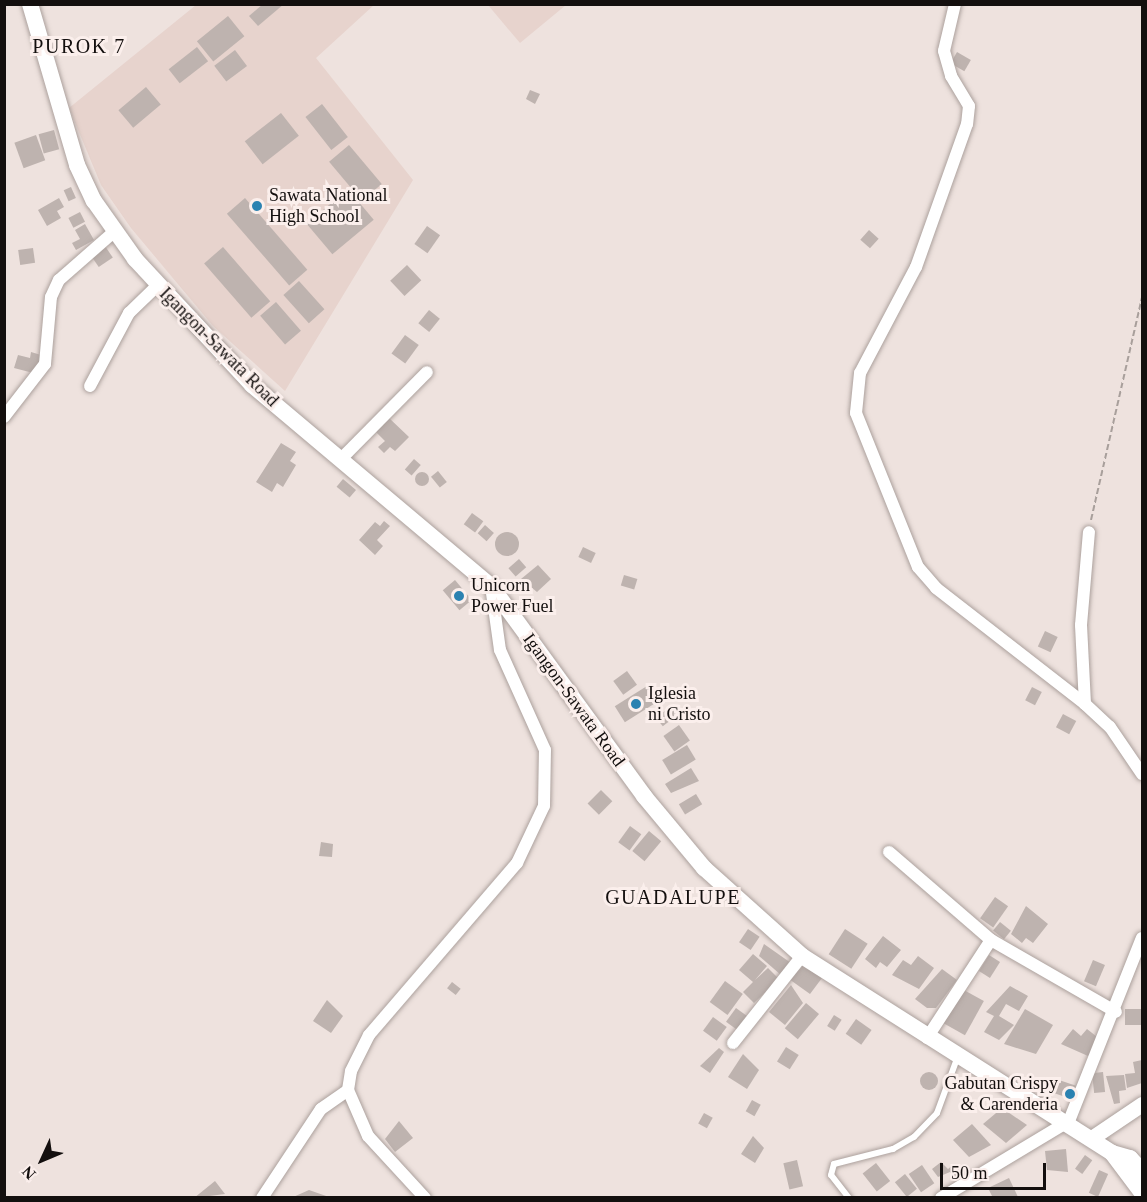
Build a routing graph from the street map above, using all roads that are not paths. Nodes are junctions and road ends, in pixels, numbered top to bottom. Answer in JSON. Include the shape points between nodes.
{"nodes":[{"id":1,"x":30,"y":4,"type":"edge"},
{"id":2,"x":955,"y":4,"type":"edge"},
{"id":3,"x":115,"y":231,"type":"junction"},
{"id":4,"x":157,"y":286,"type":"junction"},
{"id":5,"x":427,"y":372,"type":"dead end"},
{"id":6,"x":90,"y":386,"type":"dead end"},
{"id":7,"x":4,"y":417,"type":"edge"},
{"id":8,"x":341,"y":459,"type":"junction"},
{"id":9,"x":1089,"y":532,"type":"road end"},
{"id":10,"x":491,"y":586,"type":"junction"},
{"id":11,"x":1085,"y":704,"type":"junction"},
{"id":12,"x":1143,"y":774,"type":"edge"},
{"id":13,"x":890,"y":852,"type":"dead end"},
{"id":14,"x":1143,"y":938,"type":"edge"},
{"id":15,"x":991,"y":940,"type":"junction"},
{"id":16,"x":802,"y":956,"type":"junction"},
{"id":17,"x":1116,"y":1012,"type":"junction"},
{"id":18,"x":927,"y":1038,"type":"junction"},
{"id":19,"x":733,"y":1043,"type":"dead end"},
{"id":20,"x":958,"y":1055,"type":"junction"},
{"id":21,"x":348,"y":1090,"type":"junction"},
{"id":22,"x":1143,"y":1104,"type":"edge"},
{"id":23,"x":1069,"y":1120,"type":"junction"},
{"id":24,"x":1093,"y":1137,"type":"junction"},
{"id":25,"x":1112,"y":1153,"type":"junction"},
{"id":26,"x":1143,"y":1171,"type":"edge"},
{"id":27,"x":1143,"y":1193,"type":"edge"},
{"id":28,"x":262,"y":1197,"type":"edge"},
{"id":29,"x":425,"y":1197,"type":"edge"},
{"id":30,"x":849,"y":1197,"type":"edge"},
{"id":31,"x":941,"y":1197,"type":"edge"}],
"edges":[{"from":1,"to":3,"type":"main road","name":"Igangon-Sawata Road","via":[[73,156]]},
{"from":2,"to":11,"type":"street","via":[[944,51],[951,76],[969,106],[967,124],[916,267],[860,373],[856,413],[918,567],[936,588]]},
{"from":3,"to":4,"type":"main road","name":"Igangon-Sawata Road"},
{"from":3,"to":7,"type":"street","via":[[60,280],[51,297],[45,364]]},
{"from":4,"to":6,"type":"street","via":[[129,313]]},
{"from":4,"to":8,"type":"main road","name":"Igangon-Sawata Road","via":[[252,385]]},
{"from":5,"to":8,"type":"street"},
{"from":8,"to":10,"type":"main road","name":"Igangon-Sawata Road"},
{"from":9,"to":11,"type":"street","via":[[1081,625]]},
{"from":10,"to":16,"type":"main road","name":"Igangon-Sawata Road","via":[[671,830],[733,898]]},
{"from":10,"to":21,"type":"street","via":[[500,650],[545,750],[544,806],[517,863],[369,1035],[351,1071]]},
{"from":11,"to":12,"type":"street","via":[[1110,727]]},
{"from":13,"to":15,"type":"street"},
{"from":14,"to":17,"type":"street"},
{"from":15,"to":17,"type":"street"},
{"from":15,"to":18,"type":"street"},
{"from":16,"to":18,"type":"main road","name":"Igangon-Sawata Road"},
{"from":16,"to":19,"type":"street"},
{"from":17,"to":23,"type":"street"},
{"from":18,"to":20,"type":"main road","name":"Igangon-Sawata Road"},
{"from":20,"to":23,"type":"main road","name":"Igangon-Sawata Road"},
{"from":20,"to":30,"type":"lane","via":[[937,1113],[914,1137],[893,1149],[834,1164],[831,1175]]},
{"from":21,"to":28,"type":"street","via":[[321,1109]]},
{"from":21,"to":29,"type":"street","via":[[368,1136]]},
{"from":22,"to":24,"type":"street"},
{"from":23,"to":24,"type":"main road","name":"Igangon-Sawata Road"},
{"from":23,"to":31,"type":"street"},
{"from":24,"to":25,"type":"main road","name":"Igangon-Sawata Road"},
{"from":25,"to":26,"type":"main road","via":[[1130,1158]]},
{"from":25,"to":27,"type":"main road"}]}
